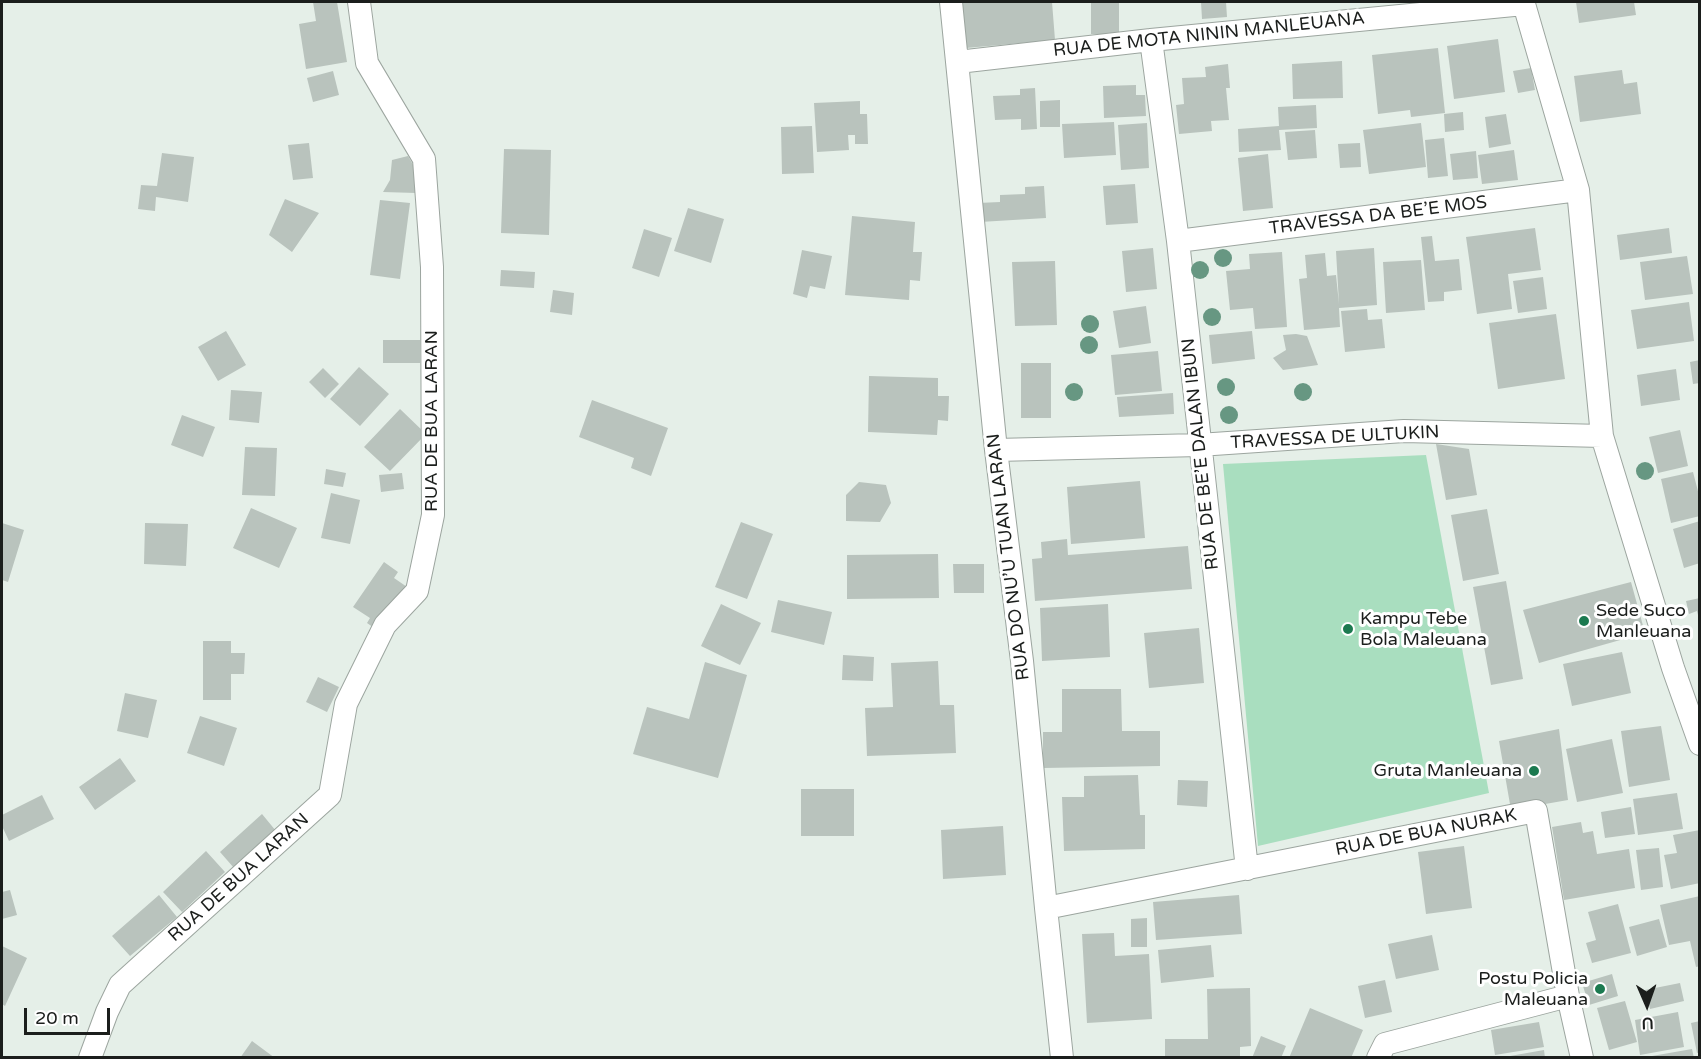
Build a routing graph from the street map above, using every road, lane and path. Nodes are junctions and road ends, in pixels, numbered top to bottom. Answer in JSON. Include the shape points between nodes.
{"nodes":[{"id":1,"x":359,"y":2,"type":"edge"},
{"id":2,"x":951,"y":2,"type":"edge"},
{"id":3,"x":1524,"y":3,"type":"edge"},
{"id":4,"x":1370,"y":10,"type":"edge"},
{"id":5,"x":1151,"y":40,"type":"junction"},
{"id":6,"x":958,"y":62,"type":"junction"},
{"id":7,"x":1578,"y":190,"type":"junction"},
{"id":8,"x":1178,"y":242,"type":"junction"},
{"id":9,"x":1602,"y":436,"type":"junction"},
{"id":10,"x":1199,"y":445,"type":"junction"},
{"id":11,"x":996,"y":450,"type":"junction"},
{"id":12,"x":1700,"y":744,"type":"edge"},
{"id":13,"x":1247,"y":869,"type":"junction"},
{"id":14,"x":1046,"y":908,"type":"junction"},
{"id":15,"x":1568,"y":996,"type":"junction"},
{"id":16,"x":90,"y":1058,"type":"edge"},
{"id":17,"x":1062,"y":1058,"type":"edge"},
{"id":18,"x":1378,"y":1058,"type":"edge"},
{"id":19,"x":1582,"y":1058,"type":"edge"}],
"edges":[{"from":1,"to":16,"type":"street","name":"RUA DE BUA LARAN","via":[[367,63],[424,159],[432,267],[433,515],[417,591],[385,625],[346,704],[330,795],[120,985]]},
{"from":2,"to":6,"type":"street","name":"RUA DO NU’U TUAN LARAN"},
{"from":3,"to":4,"type":"street","name":"RUA DE MOTA NININ MANLEUANA"},
{"from":3,"to":7,"type":"street","name":"RUA DE MOTA NININ MANLEUANA"},
{"from":4,"to":5,"type":"street","name":"RUA DE MOTA NININ MANLEUANA"},
{"from":5,"to":6,"type":"street","name":"RUA DE MOTA NININ MANLEUANA"},
{"from":5,"to":8,"type":"street","name":"RUA DE BE’E DALAN IBUN"},
{"from":6,"to":11,"type":"street","name":"RUA DO NU’U TUAN LARAN"},
{"from":7,"to":8,"type":"street","name":"TRAVESSA DA BE’E MOS"},
{"from":7,"to":9,"type":"street","name":"RUA DE MOTA NININ MANLEUANA"},
{"from":8,"to":10,"type":"street","name":"RUA DE BE’E DALAN IBUN"},
{"from":9,"to":10,"type":"street","name":"TRAVESSA DE ULTUKIN","via":[[1404,431]]},
{"from":9,"to":12,"type":"street","name":"RUA DE MOTA NININ MANLEUANA"},
{"from":10,"to":11,"type":"street","name":"TRAVESSA DE ULTUKIN"},
{"from":10,"to":13,"type":"street","name":"RUA DE BE’E DALAN IBUN"},
{"from":11,"to":14,"type":"street","name":"RUA DO NU’U TUAN LARAN"},
{"from":13,"to":14,"type":"street"},
{"from":13,"to":15,"type":"street","name":"RUA DE BUA NURAK","via":[[1536,811]]},
{"from":14,"to":17,"type":"street","name":"RUA DO NU’U TUAN LARAN"},
{"from":15,"to":18,"type":"street","via":[[1385,1044]]},
{"from":15,"to":19,"type":"street","name":"RUA DE BUA NURAK"}]}
